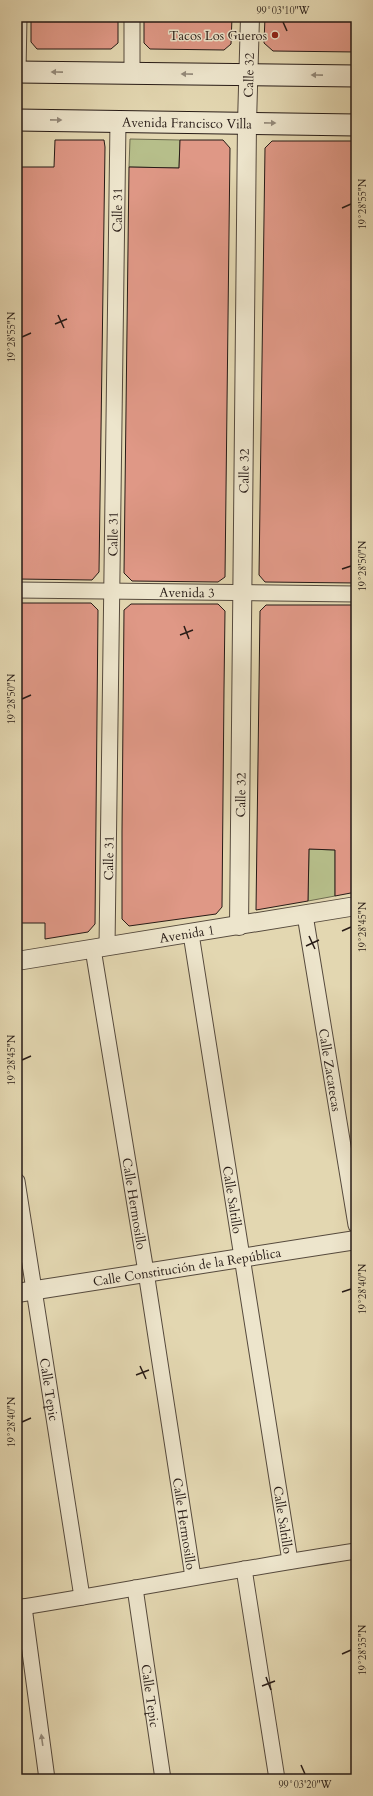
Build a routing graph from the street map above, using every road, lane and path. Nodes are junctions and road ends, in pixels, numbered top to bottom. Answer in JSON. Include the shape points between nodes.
{"nodes":[{"id":1,"x":19,"y":17,"type":"edge"},
{"id":2,"x":132,"y":17,"type":"edge"},
{"id":3,"x":250,"y":17,"type":"edge"},
{"id":4,"x":18,"y":72,"type":"edge"},
{"id":5,"x":132,"y":73,"type":"junction"},
{"id":6,"x":250,"y":74,"type":"junction"},
{"id":7,"x":356,"y":76,"type":"edge"},
{"id":8,"x":17,"y":120,"type":"edge"},
{"id":9,"x":118,"y":121,"type":"junction"},
{"id":10,"x":247,"y":123,"type":"junction"},
{"id":11,"x":356,"y":125,"type":"edge"},
{"id":12,"x":17,"y":590,"type":"edge"},
{"id":13,"x":112,"y":591,"type":"junction"},
{"id":14,"x":243,"y":592,"type":"junction"},
{"id":15,"x":356,"y":594,"type":"edge"},
{"id":16,"x":356,"y":906,"type":"edge"},
{"id":17,"x":305,"y":915,"type":"junction"},
{"id":18,"x":239,"y":926,"type":"junction"},
{"id":19,"x":191,"y":934,"type":"junction"},
{"id":20,"x":100,"y":948,"type":"junction"},
{"id":21,"x":17,"y":962,"type":"edge"},
{"id":22,"x":17,"y":1181,"type":"edge"},
{"id":23,"x":356,"y":1225,"type":"edge"},
{"id":24,"x":356,"y":1240,"type":"edge"},
{"id":25,"x":243,"y":1258,"type":"junction"},
{"id":26,"x":146,"y":1272,"type":"junction"},
{"id":27,"x":35,"y":1290,"type":"junction"},
{"id":28,"x":17,"y":1293,"type":"edge"},
{"id":29,"x":356,"y":1552,"type":"edge"},
{"id":30,"x":290,"y":1561,"type":"junction"},
{"id":31,"x":244,"y":1570,"type":"junction"},
{"id":32,"x":193,"y":1577,"type":"junction"},
{"id":33,"x":135,"y":1588,"type":"junction"},
{"id":34,"x":82,"y":1597,"type":"junction"},
{"id":35,"x":20,"y":1607,"type":"edge"},
{"id":36,"x":47,"y":1779,"type":"edge"},
{"id":37,"x":163,"y":1779,"type":"edge"},
{"id":38,"x":277,"y":1779,"type":"edge"}],
"edges":[{"from":1,"to":4,"type":"street"},
{"from":2,"to":5,"type":"street"},
{"from":3,"to":6,"type":"street","name":"Calle 32"},
{"from":5,"to":4,"type":"main road","one_way":true},
{"from":6,"to":5,"type":"main road","one_way":true},
{"from":7,"to":6,"type":"main road","one_way":true},
{"from":6,"to":10,"type":"street","name":"Calle 32"},
{"from":8,"to":9,"type":"main road","name":"Avenida Francisco Villa","one_way":true},
{"from":9,"to":10,"type":"main road","name":"Avenida Francisco Villa"},
{"from":9,"to":13,"type":"street","name":"Calle 31"},
{"from":10,"to":11,"type":"main road","name":"Avenida Francisco Villa","one_way":true},
{"from":10,"to":14,"type":"street","name":"Calle 32"},
{"from":12,"to":13,"type":"street","name":"Avenida 3"},
{"from":13,"to":14,"type":"street","name":"Avenida 3"},
{"from":13,"to":20,"type":"street","name":"Calle 31"},
{"from":14,"to":15,"type":"street","name":"Avenida 3"},
{"from":14,"to":18,"type":"street","name":"Calle 32"},
{"from":16,"to":17,"type":"street","name":"Avenida 1"},
{"from":17,"to":18,"type":"street","name":"Avenida 1"},
{"from":17,"to":23,"type":"street","name":"Calle Zacatecas"},
{"from":18,"to":19,"type":"street","name":"Avenida 1"},
{"from":19,"to":20,"type":"street","name":"Avenida 1"},
{"from":19,"to":25,"type":"street","name":"Calle Saltillo"},
{"from":20,"to":21,"type":"street","name":"Avenida 1"},
{"from":20,"to":26,"type":"street","name":"Calle Hermosillo"},
{"from":22,"to":27,"type":"street","name":"Calle Tepic"},
{"from":24,"to":25,"type":"street","name":"Calle Constitución de la República"},
{"from":25,"to":26,"type":"street","name":"Calle Constitución de la República"},
{"from":25,"to":30,"type":"street","name":"Calle Saltillo"},
{"from":26,"to":27,"type":"street","name":"Calle Constitución de la República"},
{"from":26,"to":32,"type":"street","name":"Calle Hermosillo"},
{"from":27,"to":28,"type":"street","name":"Calle Constitución de la República"},
{"from":27,"to":34,"type":"street","name":"Calle Tepic"},
{"from":29,"to":30,"type":"street"},
{"from":30,"to":31,"type":"street"},
{"from":31,"to":32,"type":"street"},
{"from":31,"to":38,"type":"street"},
{"from":32,"to":33,"type":"street"},
{"from":33,"to":34,"type":"street"},
{"from":33,"to":37,"type":"street","name":"Calle Tepic"},
{"from":34,"to":35,"type":"street"},
{"from":36,"to":35,"type":"street","one_way":true}]}
